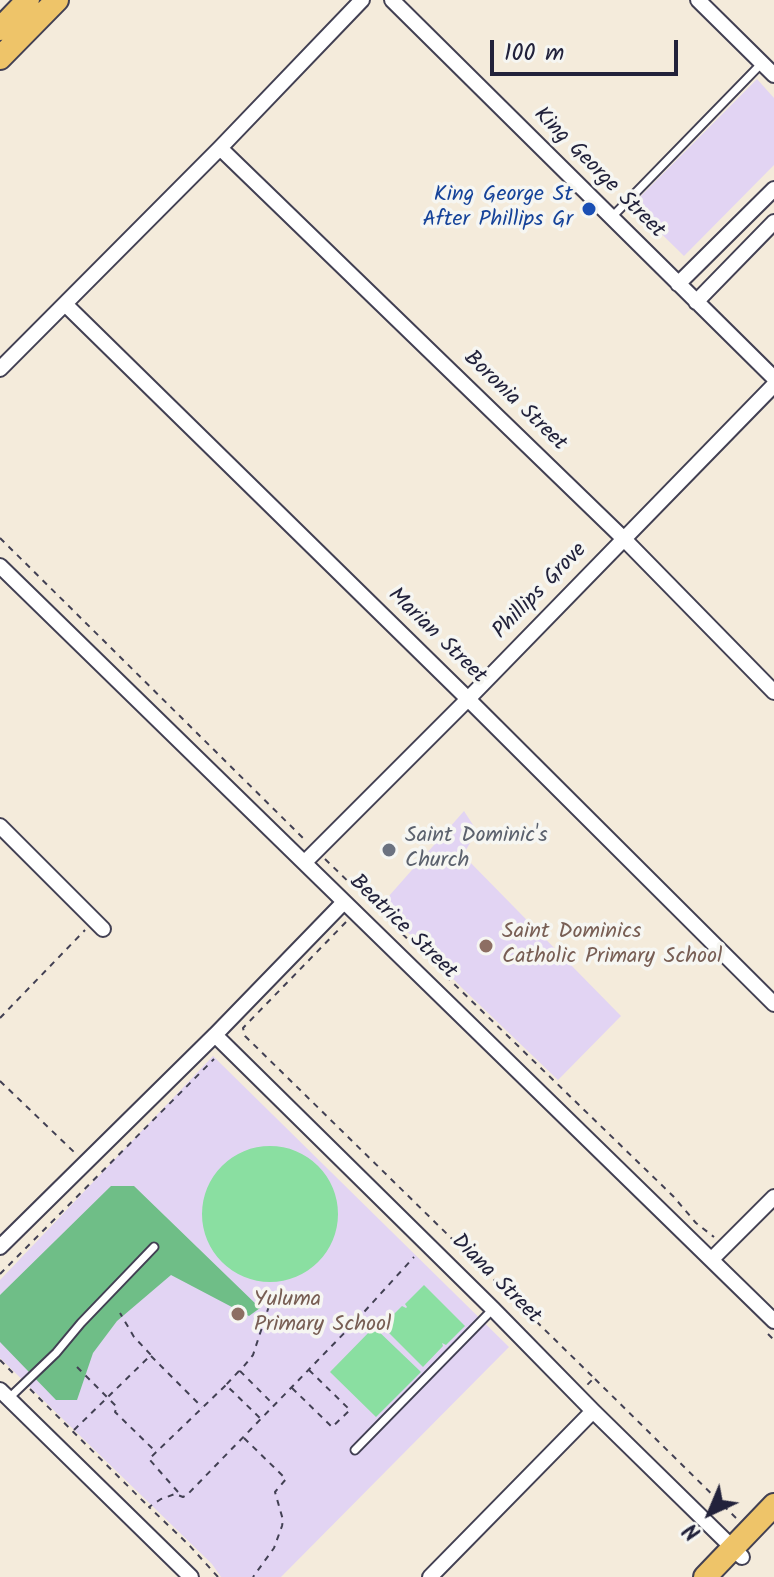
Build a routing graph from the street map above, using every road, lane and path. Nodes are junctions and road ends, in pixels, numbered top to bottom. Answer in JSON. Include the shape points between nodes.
{"nodes":[{"id":1,"x":28,"y":0,"type":"edge"},
{"id":2,"x":57,"y":0,"type":"edge"},
{"id":3,"x":362,"y":0,"type":"edge"},
{"id":4,"x":392,"y":0,"type":"edge"},
{"id":5,"x":698,"y":0,"type":"edge"},
{"id":6,"x":0,"y":29,"type":"edge"},
{"id":7,"x":0,"y":58,"type":"edge"},
{"id":8,"x":762,"y":63,"type":"junction"},
{"id":9,"x":774,"y":75,"type":"edge"},
{"id":10,"x":220,"y":148,"type":"junction"},
{"id":11,"x":774,"y":189,"type":"edge"},
{"id":12,"x":611,"y":218,"type":"junction"},
{"id":13,"x":774,"y":222,"type":"edge"},
{"id":14,"x":678,"y":284,"type":"junction"},
{"id":15,"x":696,"y":302,"type":"junction"},
{"id":16,"x":65,"y":304,"type":"junction"},
{"id":17,"x":0,"y":369,"type":"edge"},
{"id":18,"x":774,"y":378,"type":"edge"},
{"id":19,"x":774,"y":385,"type":"edge"},
{"id":20,"x":0,"y":538,"type":"edge"},
{"id":21,"x":624,"y":539,"type":"junction"},
{"id":22,"x":0,"y":566,"type":"edge"},
{"id":23,"x":774,"y":692,"type":"edge"},
{"id":24,"x":468,"y":699,"type":"junction"},
{"id":25,"x":0,"y":826,"type":"edge"},
{"id":26,"x":316,"y":850,"type":"junction"},
{"id":27,"x":305,"y":862,"type":"junction"},
{"id":28,"x":344,"y":902,"type":"junction"},
{"id":29,"x":349,"y":919,"type":"dead end"},
{"id":30,"x":98,"y":925,"type":"joint"},
{"id":31,"x":774,"y":1004,"type":"edge"},
{"id":32,"x":0,"y":1018,"type":"edge"},
{"id":33,"x":215,"y":1035,"type":"junction"},
{"id":34,"x":214,"y":1059,"type":"dead end"},
{"id":35,"x":0,"y":1081,"type":"edge"},
{"id":36,"x":85,"y":1163,"type":"junction"},
{"id":37,"x":774,"y":1197,"type":"edge"},
{"id":38,"x":715,"y":1238,"type":"dead end"},
{"id":39,"x":0,"y":1247,"type":"edge"},
{"id":40,"x":154,"y":1247,"type":"dead end"},
{"id":41,"x":414,"y":1257,"type":"dead end"},
{"id":42,"x":712,"y":1259,"type":"junction"},
{"id":43,"x":0,"y":1274,"type":"edge"},
{"id":44,"x":269,"y":1306,"type":"dead end"},
{"id":45,"x":493,"y":1309,"type":"junction"},
{"id":46,"x":120,"y":1313,"type":"dead end"},
{"id":47,"x":774,"y":1321,"type":"edge"},
{"id":48,"x":151,"y":1355,"type":"junction"},
{"id":49,"x":0,"y":1360,"type":"edge"},
{"id":50,"x":77,"y":1367,"type":"dead end"},
{"id":51,"x":309,"y":1369,"type":"junction"},
{"id":52,"x":240,"y":1371,"type":"junction"},
{"id":53,"x":18,"y":1378,"type":"dead end"},
{"id":54,"x":594,"y":1378,"type":"junction"},
{"id":55,"x":226,"y":1385,"type":"junction"},
{"id":56,"x":586,"y":1386,"type":"dead end"},
{"id":57,"x":292,"y":1387,"type":"junction"},
{"id":58,"x":30,"y":1389,"type":"dead end"},
{"id":59,"x":4,"y":1394,"type":"edge"},
{"id":60,"x":108,"y":1398,"type":"junction"},
{"id":61,"x":275,"y":1405,"type":"junction"},
{"id":62,"x":202,"y":1407,"type":"junction"},
{"id":63,"x":350,"y":1410,"type":"junction"},
{"id":64,"x":593,"y":1411,"type":"junction"},
{"id":65,"x":355,"y":1415,"type":"dead end"},
{"id":66,"x":261,"y":1419,"type":"junction"},
{"id":67,"x":73,"y":1432,"type":"junction"},
{"id":68,"x":244,"y":1437,"type":"junction"},
{"id":69,"x":355,"y":1450,"type":"dead end"},
{"id":70,"x":156,"y":1452,"type":"junction"},
{"id":71,"x":178,"y":1494,"type":"junction"},
{"id":72,"x":774,"y":1505,"type":"edge"},
{"id":73,"x":149,"y":1507,"type":"junction"},
{"id":74,"x":742,"y":1523,"type":"dead end"},
{"id":75,"x":774,"y":1524,"type":"edge"},
{"id":76,"x":737,"y":1552,"type":"junction"},
{"id":77,"x":191,"y":1577,"type":"edge"},
{"id":78,"x":218,"y":1577,"type":"edge"},
{"id":79,"x":253,"y":1577,"type":"edge"},
{"id":80,"x":430,"y":1577,"type":"edge"},
{"id":81,"x":705,"y":1577,"type":"edge"},
{"id":82,"x":723,"y":1577,"type":"edge"}],
"edges":[{"from":1,"to":6,"type":"main road"},
{"from":2,"to":7,"type":"main road"},
{"from":3,"to":10,"type":"street"},
{"from":4,"to":12,"type":"street","name":"King George Street"},
{"from":5,"to":8,"type":"street"},
{"from":8,"to":9,"type":"street"},
{"from":8,"to":12,"type":"lane"},
{"from":10,"to":16,"type":"street"},
{"from":10,"to":21,"type":"street","name":"Boronia Street"},
{"from":11,"to":14,"type":"street"},
{"from":12,"to":14,"type":"street","name":"King George Street"},
{"from":13,"to":15,"type":"street"},
{"from":14,"to":15,"type":"street","name":"King George Street"},
{"from":15,"to":18,"type":"street","name":"King George Street"},
{"from":16,"to":17,"type":"street"},
{"from":16,"to":24,"type":"street","name":"Marian Street"},
{"from":19,"to":21,"type":"street","name":"Phillips Grove"},
{"from":20,"to":26,"type":"path"},
{"from":21,"to":23,"type":"street","name":"Boronia Street"},
{"from":21,"to":24,"type":"street","name":"Phillips Grove"},
{"from":22,"to":27,"type":"street","name":"Beatrice Street"},
{"from":24,"to":26,"type":"street","name":"Phillips Grove"},
{"from":24,"to":31,"type":"street","name":"Marian Street"},
{"from":25,"to":30,"type":"street"},
{"from":26,"to":27,"type":"street","name":"Phillips Grove"},
{"from":26,"to":38,"type":"path"},
{"from":27,"to":28,"type":"street","name":"Beatrice Street"},
{"from":28,"to":33,"type":"street"},
{"from":28,"to":42,"type":"street","name":"Beatrice Street"},
{"from":29,"to":54,"type":"path","via":[[243,1028],[245,1036]]},
{"from":30,"to":32,"type":"path"},
{"from":33,"to":36,"type":"street"},
{"from":33,"to":45,"type":"street","name":"Diana Street"},
{"from":34,"to":43,"type":"path"},
{"from":35,"to":36,"type":"path"},
{"from":36,"to":39,"type":"street"},
{"from":37,"to":42,"type":"street"},
{"from":40,"to":59,"type":"lane","via":[[56,1353]]},
{"from":41,"to":51,"type":"path"},
{"from":42,"to":47,"type":"street","name":"Beatrice Street"},
{"from":44,"to":52,"type":"path","via":[[253,1355]]},
{"from":45,"to":64,"type":"street","name":"Diana Street"},
{"from":45,"to":69,"type":"lane"},
{"from":46,"to":48,"type":"path"},
{"from":48,"to":60,"type":"path"},
{"from":48,"to":62,"type":"path"},
{"from":49,"to":53,"type":"path"},
{"from":50,"to":60,"type":"path"},
{"from":51,"to":57,"type":"path"},
{"from":51,"to":63,"type":"path"},
{"from":52,"to":55,"type":"path"},
{"from":52,"to":61,"type":"path"},
{"from":54,"to":56,"type":"path"},
{"from":54,"to":74,"type":"path"},
{"from":55,"to":62,"type":"path"},
{"from":55,"to":66,"type":"path"},
{"from":57,"to":61,"type":"path"},
{"from":57,"to":63,"type":"path","via":[[332,1427]]},
{"from":58,"to":67,"type":"path"},
{"from":59,"to":77,"type":"street"},
{"from":60,"to":67,"type":"path"},
{"from":60,"to":70,"type":"path","via":[[117,1407],[115,1412]]},
{"from":61,"to":66,"type":"path"},
{"from":62,"to":70,"type":"path"},
{"from":63,"to":65,"type":"path"},
{"from":64,"to":76,"type":"street","name":"Diana Street"},
{"from":64,"to":80,"type":"street"},
{"from":66,"to":68,"type":"path"},
{"from":67,"to":73,"type":"path"},
{"from":68,"to":71,"type":"path","via":[[187,1495]]},
{"from":68,"to":79,"type":"path","via":[[286,1479],[275,1492],[282,1526]]},
{"from":70,"to":71,"type":"path","via":[[149,1459]]},
{"from":71,"to":73,"type":"path"},
{"from":72,"to":76,"type":"main road"},
{"from":73,"to":78,"type":"path"},
{"from":75,"to":76,"type":"main road"},
{"from":76,"to":81,"type":"main road"},
{"from":76,"to":82,"type":"main road"}]}
